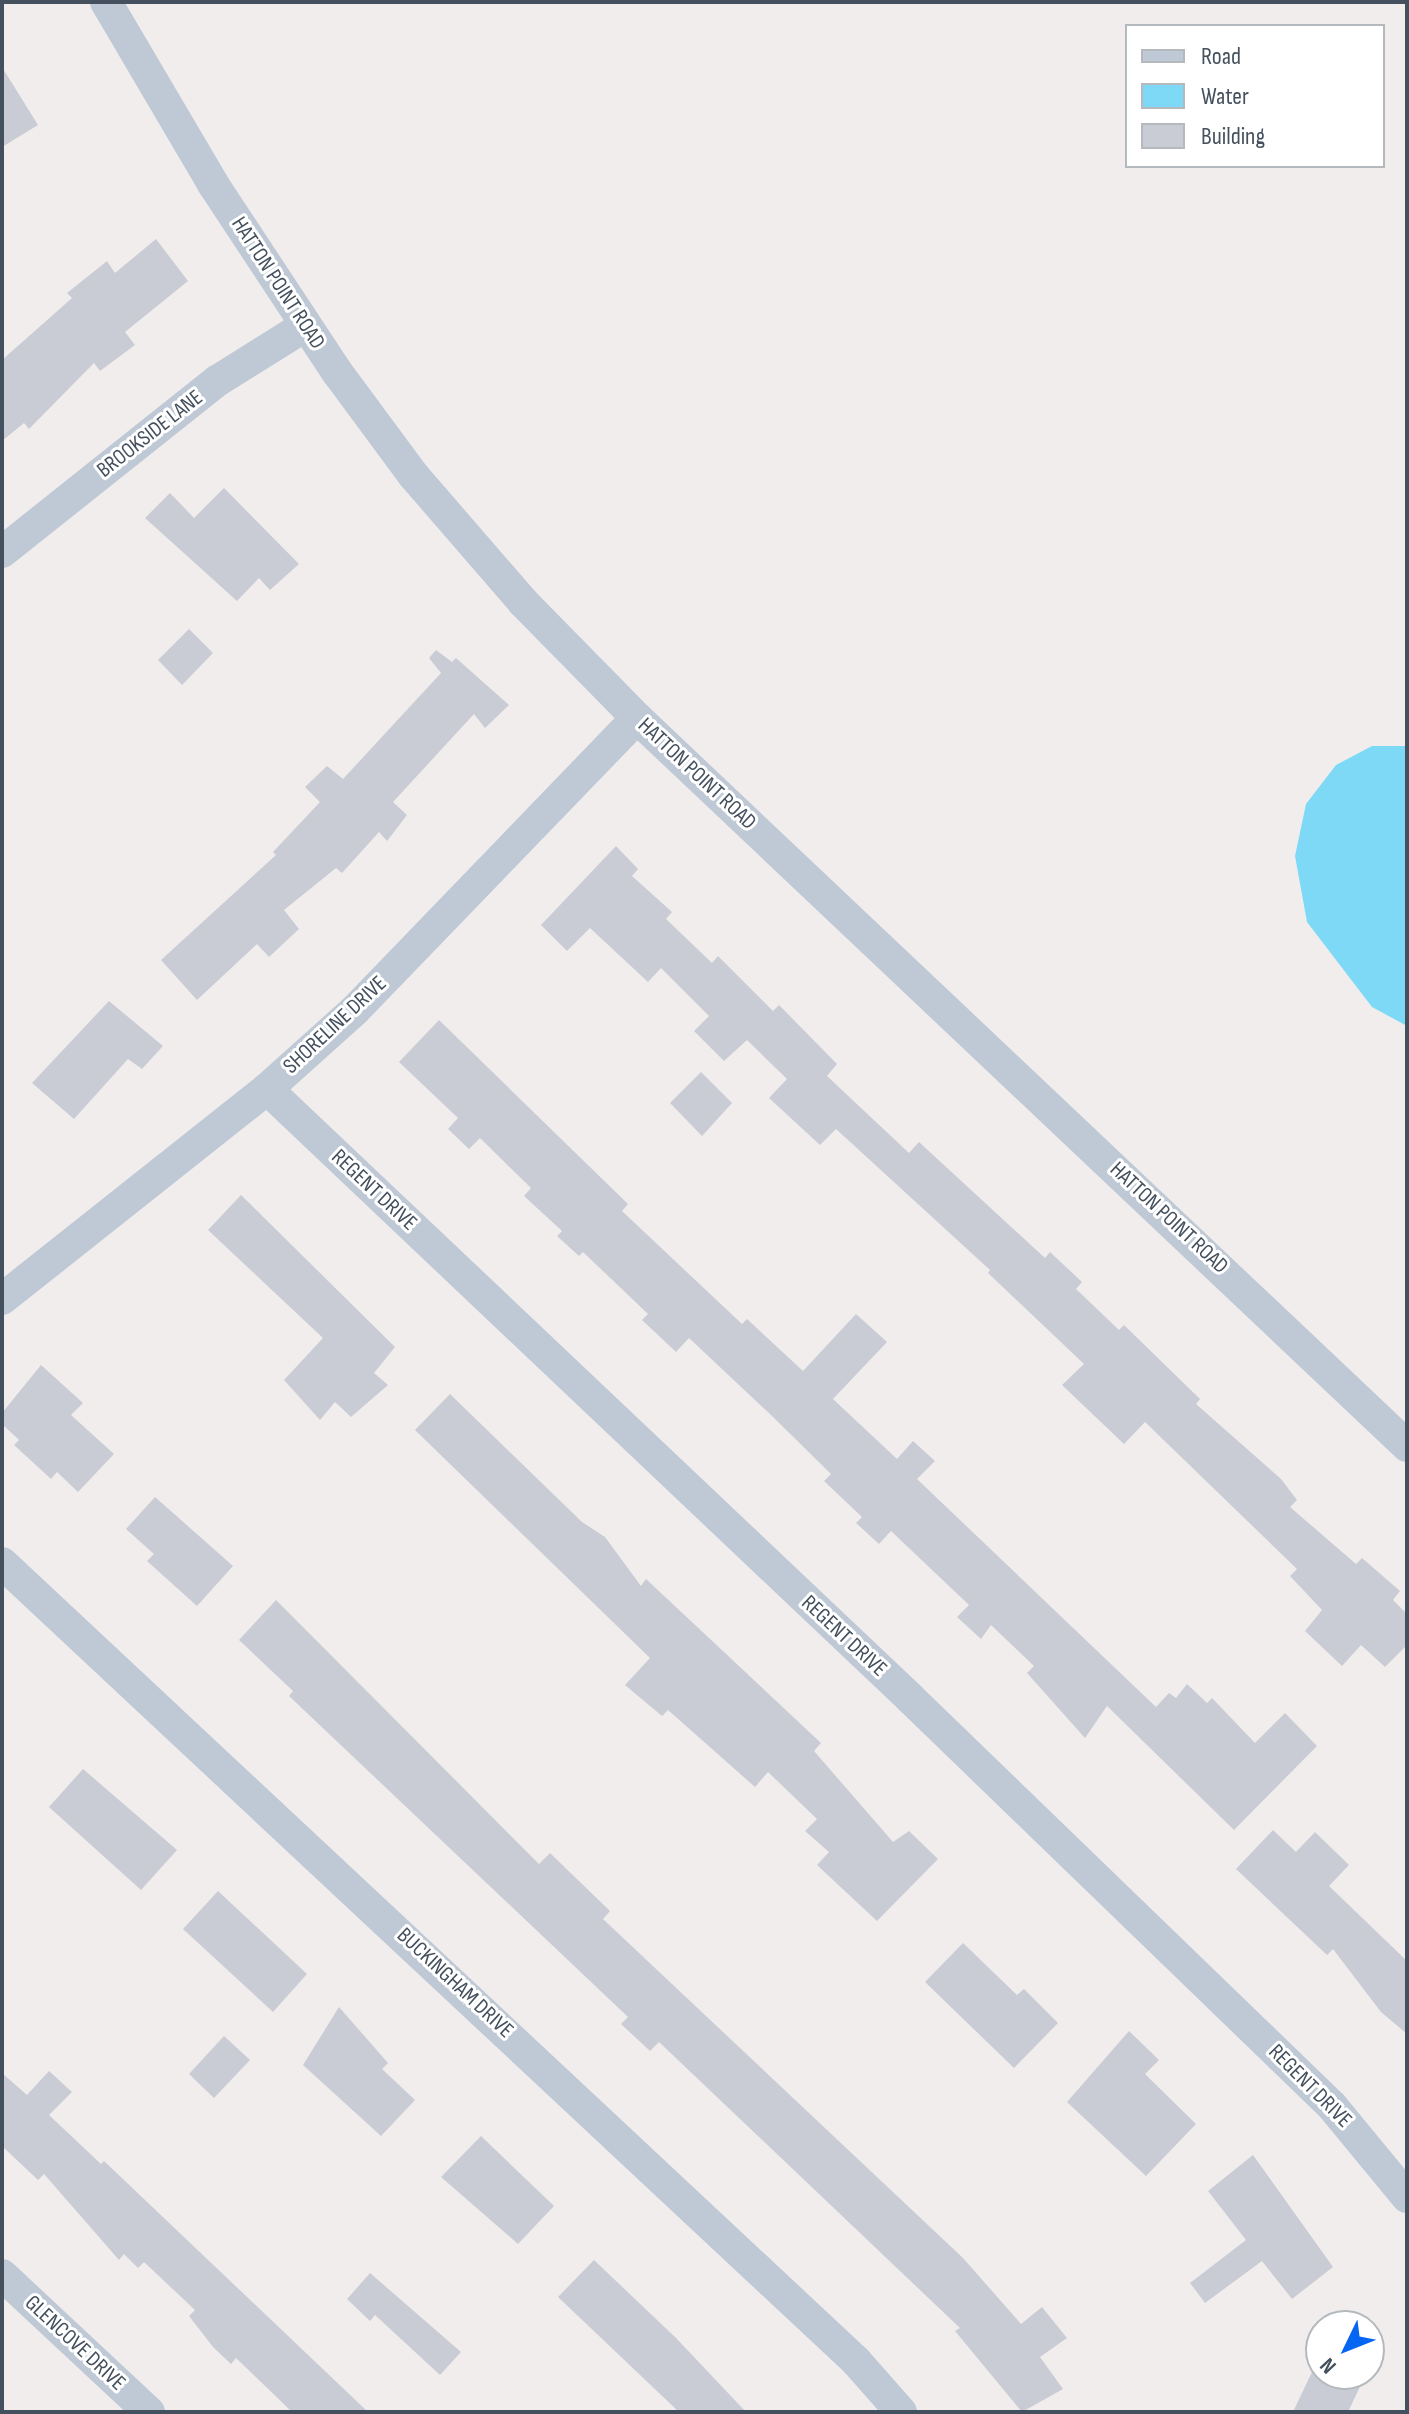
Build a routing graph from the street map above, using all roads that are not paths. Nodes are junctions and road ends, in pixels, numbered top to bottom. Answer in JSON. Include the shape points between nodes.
{"nodes":[{"id":1,"x":106,"y":2,"type":"edge"},
{"id":2,"x":305,"y":326,"type":"junction"},
{"id":3,"x":2,"y":552,"type":"edge"},
{"id":4,"x":637,"y":718,"type":"junction"},
{"id":5,"x":267,"y":1089,"type":"junction"},
{"id":6,"x":2,"y":1299,"type":"edge"},
{"id":7,"x":1407,"y":1446,"type":"edge"},
{"id":8,"x":2,"y":1563,"type":"edge"},
{"id":9,"x":1407,"y":2197,"type":"edge"},
{"id":10,"x":2,"y":2275,"type":"edge"},
{"id":11,"x":149,"y":2412,"type":"edge"},
{"id":12,"x":901,"y":2412,"type":"edge"}],
"edges":[{"from":1,"to":2,"type":"street","name":"HATTON POINT ROAD"},
{"from":2,"to":3,"type":"street","name":"BROOKSIDE LANE","via":[[217,381]]},
{"from":2,"to":4,"type":"street","name":"HATTON POINT ROAD","via":[[414,476],[523,602]]},
{"from":4,"to":5,"type":"street","name":"SHORELINE DRIVE","via":[[354,1011]]},
{"from":4,"to":7,"type":"street","name":"HATTON POINT ROAD"},
{"from":5,"to":6,"type":"street","name":"SHORELINE DRIVE"},
{"from":5,"to":9,"type":"street","name":"REGENT DRIVE","via":[[1310,2084]]},
{"from":8,"to":12,"type":"street","name":"BUCKINGHAM DRIVE","via":[[821,2328]]},
{"from":10,"to":11,"type":"street","name":"GLENCOVE DRIVE"}]}
